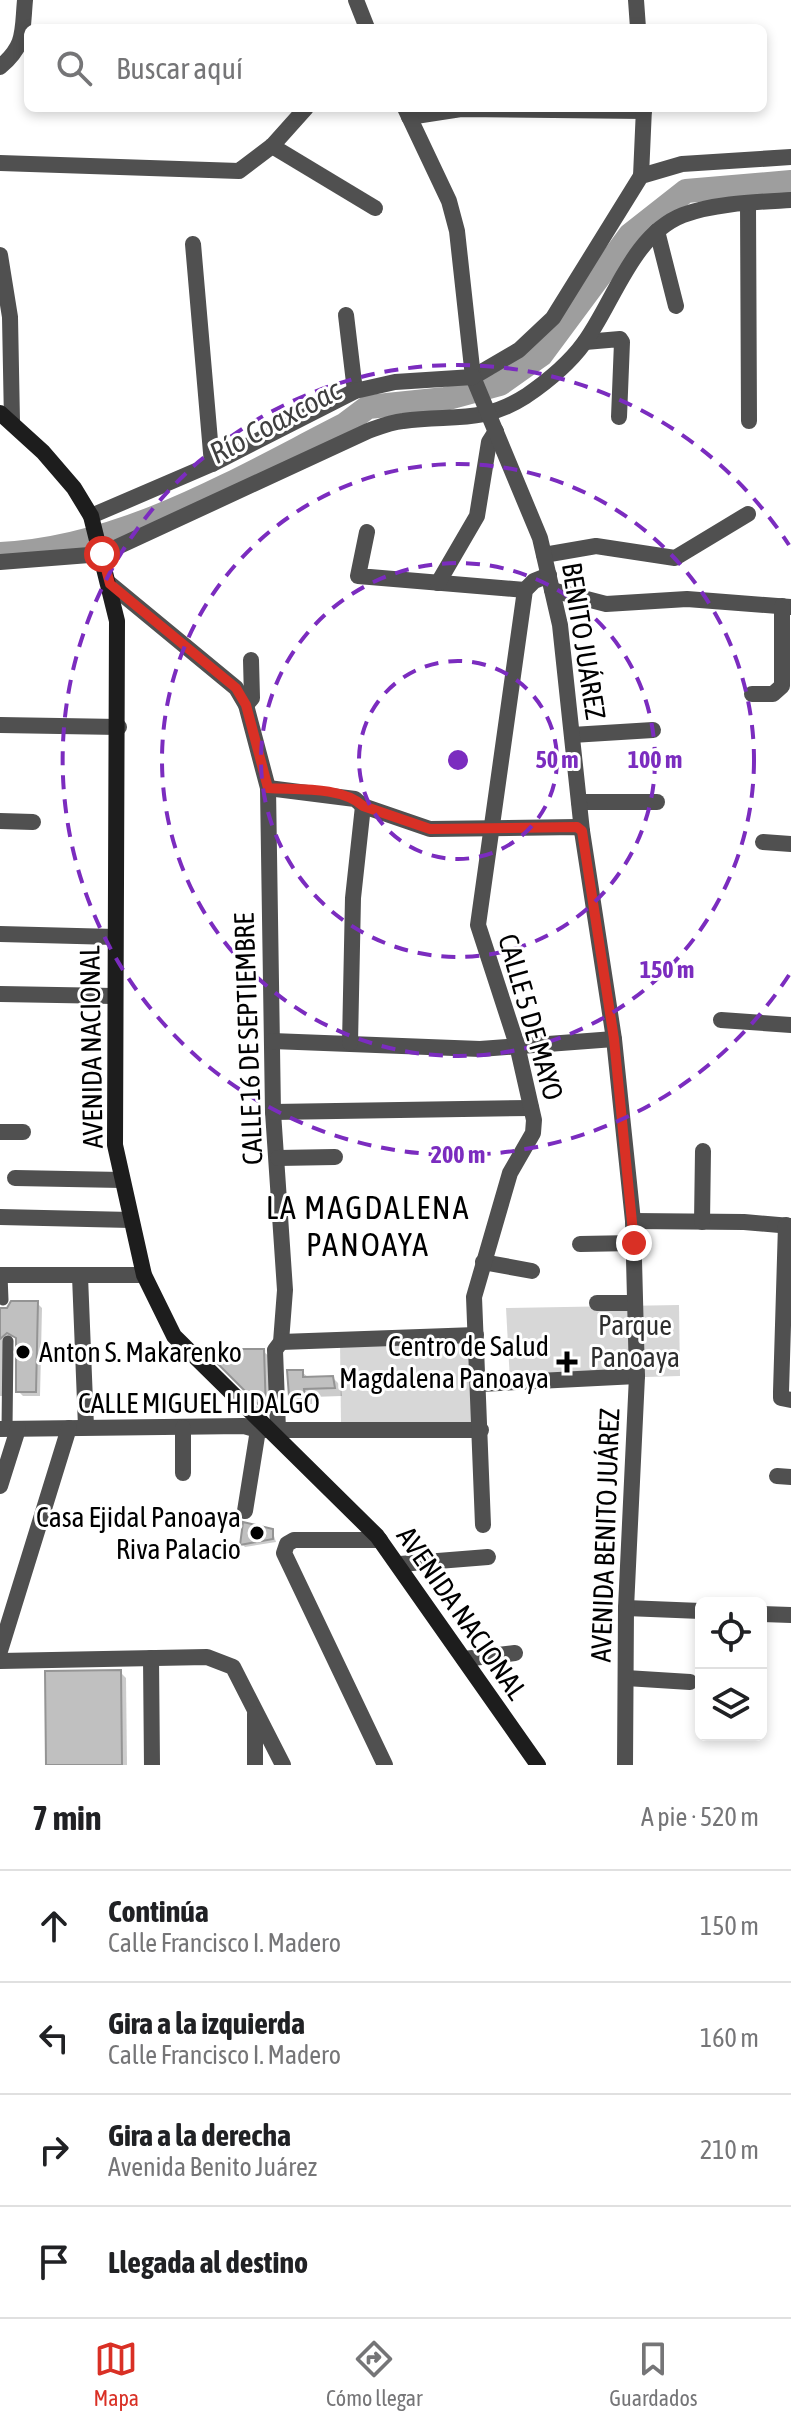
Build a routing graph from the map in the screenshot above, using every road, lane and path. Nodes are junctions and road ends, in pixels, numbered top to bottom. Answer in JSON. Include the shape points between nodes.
{"nodes":[{"id":1,"x":25,"y":0,"type":"edge"},
{"id":2,"x":356,"y":0,"type":"edge"},
{"id":3,"x":636,"y":0,"type":"edge"},
{"id":4,"x":365,"y":24,"type":"edge"},
{"id":5,"x":638,"y":24,"type":"edge"},
{"id":6,"x":0,"y":67,"type":"edge"},
{"id":7,"x":302,"y":112,"type":"edge"},
{"id":8,"x":644,"y":112,"type":"edge"},
{"id":9,"x":407,"y":113,"type":"edge"},
{"id":10,"x":272,"y":146,"type":"junction"},
{"id":11,"x":791,"y":157,"type":"edge"},
{"id":12,"x":0,"y":163,"type":"edge"},
{"id":13,"x":641,"y":176,"type":"junction"},
{"id":14,"x":791,"y":200,"type":"edge"},
{"id":15,"x":748,"y":203,"type":"junction"},
{"id":16,"x":375,"y":208,"type":"dead end"},
{"id":17,"x":657,"y":231,"type":"junction"},
{"id":18,"x":193,"y":244,"type":"dead end"},
{"id":19,"x":0,"y":255,"type":"edge"},
{"id":20,"x":676,"y":306,"type":"dead end"},
{"id":21,"x":346,"y":315,"type":"dead end"},
{"id":22,"x":585,"y":342,"type":"junction"},
{"id":23,"x":474,"y":381,"type":"junction"},
{"id":24,"x":355,"y":391,"type":"junction"},
{"id":25,"x":487,"y":408,"type":"junction"},
{"id":26,"x":619,"y":417,"type":"dead end"},
{"id":27,"x":6,"y":418,"type":"edge"},
{"id":28,"x":749,"y":421,"type":"dead end"},
{"id":29,"x":496,"y":431,"type":"junction"},
{"id":30,"x":212,"y":464,"type":"junction"},
{"id":31,"x":748,"y":514,"type":"dead end"},
{"id":32,"x":92,"y":520,"type":"junction"},
{"id":33,"x":367,"y":532,"type":"dead end"},
{"id":34,"x":100,"y":550,"type":"junction"},
{"id":35,"x":544,"y":555,"type":"junction"},
{"id":36,"x":0,"y":562,"type":"edge"},
{"id":37,"x":551,"y":582,"type":"junction"},
{"id":38,"x":438,"y":583,"type":"junction"},
{"id":39,"x":110,"y":584,"type":"junction"},
{"id":40,"x":525,"y":590,"type":"junction"},
{"id":41,"x":787,"y":606,"type":"edge"},
{"id":42,"x":251,"y":660,"type":"dead end"},
{"id":43,"x":752,"y":694,"type":"dead end"},
{"id":44,"x":246,"y":705,"type":"junction"},
{"id":45,"x":0,"y":725,"type":"edge"},
{"id":46,"x":119,"y":727,"type":"junction"},
{"id":47,"x":653,"y":730,"type":"dead end"},
{"id":48,"x":572,"y":735,"type":"junction"},
{"id":49,"x":268,"y":788,"type":"junction"},
{"id":50,"x":579,"y":802,"type":"junction"},
{"id":51,"x":657,"y":802,"type":"dead end"},
{"id":52,"x":363,"y":806,"type":"junction"},
{"id":53,"x":0,"y":821,"type":"edge"},
{"id":54,"x":33,"y":822,"type":"dead end"},
{"id":55,"x":490,"y":828,"type":"junction"},
{"id":56,"x":582,"y":831,"type":"junction"},
{"id":57,"x":763,"y":842,"type":"dead end"},
{"id":58,"x":791,"y":844,"type":"edge"},
{"id":59,"x":0,"y":934,"type":"edge"},
{"id":60,"x":115,"y":937,"type":"junction"},
{"id":61,"x":0,"y":994,"type":"edge"},
{"id":62,"x":114,"y":996,"type":"junction"},
{"id":63,"x":721,"y":1020,"type":"dead end"},
{"id":64,"x":791,"y":1025,"type":"edge"},
{"id":65,"x":614,"y":1039,"type":"junction"},
{"id":66,"x":272,"y":1041,"type":"junction"},
{"id":67,"x":350,"y":1043,"type":"junction"},
{"id":68,"x":517,"y":1045,"type":"junction"},
{"id":69,"x":531,"y":1108,"type":"junction"},
{"id":70,"x":273,"y":1112,"type":"junction"},
{"id":71,"x":0,"y":1132,"type":"edge"},
{"id":72,"x":23,"y":1132,"type":"dead end"},
{"id":73,"x":703,"y":1151,"type":"dead end"},
{"id":74,"x":335,"y":1157,"type":"dead end"},
{"id":75,"x":278,"y":1158,"type":"junction"},
{"id":76,"x":15,"y":1178,"type":"dead end"},
{"id":77,"x":122,"y":1180,"type":"junction"},
{"id":78,"x":0,"y":1217,"type":"edge"},
{"id":79,"x":131,"y":1220,"type":"junction"},
{"id":80,"x":633,"y":1221,"type":"junction"},
{"id":81,"x":702,"y":1222,"type":"junction"},
{"id":82,"x":788,"y":1225,"type":"edge"},
{"id":83,"x":634,"y":1243,"type":"junction"},
{"id":84,"x":580,"y":1244,"type":"dead end"},
{"id":85,"x":483,"y":1262,"type":"junction"},
{"id":86,"x":532,"y":1271,"type":"dead end"},
{"id":87,"x":1,"y":1275,"type":"edge"},
{"id":88,"x":144,"y":1275,"type":"junction"},
{"id":89,"x":80,"y":1276,"type":"junction"},
{"id":90,"x":3,"y":1300,"type":"dead end"},
{"id":91,"x":597,"y":1303,"type":"dead end"},
{"id":92,"x":635,"y":1303,"type":"junction"},
{"id":93,"x":476,"y":1335,"type":"junction"},
{"id":94,"x":8,"y":1341,"type":"dead end"},
{"id":95,"x":281,"y":1342,"type":"junction"},
{"id":96,"x":637,"y":1376,"type":"junction"},
{"id":97,"x":480,"y":1384,"type":"junction"},
{"id":98,"x":786,"y":1399,"type":"edge"},
{"id":99,"x":77,"y":1428,"type":"junction"},
{"id":100,"x":183,"y":1428,"type":"junction"},
{"id":101,"x":8,"y":1429,"type":"edge"},
{"id":102,"x":269,"y":1430,"type":"junction"},
{"id":103,"x":481,"y":1430,"type":"junction"},
{"id":104,"x":183,"y":1473,"type":"dead end"},
{"id":105,"x":0,"y":1486,"type":"edge"},
{"id":106,"x":245,"y":1511,"type":"dead end"},
{"id":107,"x":483,"y":1525,"type":"dead end"},
{"id":108,"x":380,"y":1540,"type":"junction"},
{"id":109,"x":488,"y":1557,"type":"dead end"},
{"id":110,"x":400,"y":1564,"type":"junction"},
{"id":111,"x":626,"y":1608,"type":"junction"},
{"id":112,"x":695,"y":1611,"type":"edge"},
{"id":113,"x":767,"y":1614,"type":"edge"},
{"id":114,"x":791,"y":1615,"type":"edge"},
{"id":115,"x":0,"y":1651,"type":"edge"},
{"id":116,"x":515,"y":1653,"type":"dead end"},
{"id":117,"x":151,"y":1658,"type":"junction"},
{"id":118,"x":464,"y":1659,"type":"junction"},
{"id":119,"x":0,"y":1661,"type":"edge"},
{"id":120,"x":626,"y":1678,"type":"junction"},
{"id":121,"x":690,"y":1682,"type":"dead end"},
{"id":122,"x":255,"y":1708,"type":"junction"},
{"id":123,"x":152,"y":1765,"type":"edge"},
{"id":124,"x":255,"y":1765,"type":"edge"},
{"id":125,"x":283,"y":1765,"type":"edge"},
{"id":126,"x":385,"y":1765,"type":"edge"},
{"id":127,"x":538,"y":1765,"type":"edge"},
{"id":128,"x":625,"y":1765,"type":"edge"}],
"edges":[{"from":1,"to":6,"type":"street","via":[[21,44]]},
{"from":2,"to":4,"type":"street"},
{"from":3,"to":5,"type":"street"},
{"from":7,"to":10,"type":"street"},
{"from":8,"to":13,"type":"street"},
{"from":9,"to":23,"type":"street","via":[[449,201],[457,231]]},
{"from":10,"to":12,"type":"street","via":[[247,168],[228,173]]},
{"from":10,"to":16,"type":"street"},
{"from":11,"to":13,"type":"street","via":[[682,164]]},
{"from":13,"to":23,"type":"street","via":[[553,318]]},
{"from":14,"to":15,"type":"street"},
{"from":15,"to":17,"type":"street","via":[[682,215]]},
{"from":15,"to":28,"type":"street"},
{"from":17,"to":20,"type":"street"},
{"from":17,"to":22,"type":"street"},
{"from":18,"to":30,"type":"street"},
{"from":19,"to":27,"type":"street","via":[[10,317]]},
{"from":21,"to":24,"type":"street"},
{"from":22,"to":25,"type":"street","via":[[562,370],[523,397]]},
{"from":22,"to":26,"type":"street","via":[[622,342]]},
{"from":23,"to":24,"type":"street","via":[[395,382]]},
{"from":23,"to":25,"type":"street","name":"BENITO JUÁREZ"},
{"from":24,"to":30,"type":"street"},
{"from":25,"to":29,"type":"street","name":"BENITO JUÁREZ"},
{"from":25,"to":34,"type":"street","via":[[466,419],[402,421],[368,431]]},
{"from":27,"to":32,"type":"main road","name":"AVENIDA NACIONAL","via":[[43,452]]},
{"from":29,"to":35,"type":"street","name":"BENITO JUÁREZ"},
{"from":29,"to":38,"type":"street","via":[[489,442],[477,516]]},
{"from":30,"to":32,"type":"street"},
{"from":31,"to":35,"type":"street","via":[[675,558],[596,546]]},
{"from":32,"to":34,"type":"main road","name":"AVENIDA NACIONAL"},
{"from":33,"to":38,"type":"street","via":[[358,576]]},
{"from":34,"to":36,"type":"street"},
{"from":34,"to":39,"type":"main road","name":"AVENIDA NACIONAL"},
{"from":35,"to":37,"type":"street","name":"BENITO JUÁREZ"},
{"from":37,"to":40,"type":"street","via":[[534,581]]},
{"from":37,"to":41,"type":"street","via":[[606,604],[687,599]]},
{"from":37,"to":48,"type":"street","name":"BENITO JUÁREZ"},
{"from":38,"to":40,"type":"street"},
{"from":39,"to":44,"type":"street","via":[[236,688]]},
{"from":39,"to":46,"type":"main road","name":"AVENIDA NACIONAL","via":[[117,621]]},
{"from":40,"to":55,"type":"street","name":"CALLE 5 DE MAYO"},
{"from":41,"to":43,"type":"street","via":[[782,686],[779,691]]},
{"from":42,"to":44,"type":"street","via":[[252,698]]},
{"from":44,"to":49,"type":"street","name":"CALLE 16 DE SEPTIEMBRE"},
{"from":45,"to":46,"type":"street"},
{"from":46,"to":60,"type":"main road","name":"AVENIDA NACIONAL"},
{"from":47,"to":48,"type":"street"},
{"from":48,"to":50,"type":"street","name":"BENITO JUÁREZ"},
{"from":49,"to":52,"type":"street","via":[[330,793]]},
{"from":49,"to":66,"type":"street","name":"CALLE 16 DE SEPTIEMBRE"},
{"from":50,"to":51,"type":"street"},
{"from":50,"to":56,"type":"street","name":"BENITO JUÁREZ"},
{"from":52,"to":55,"type":"street","via":[[430,829]]},
{"from":52,"to":67,"type":"street","via":[[353,898]]},
{"from":53,"to":54,"type":"street"},
{"from":55,"to":56,"type":"street"},
{"from":55,"to":68,"type":"street","name":"CALLE 5 DE MAYO","via":[[478,925]]},
{"from":56,"to":65,"type":"street","name":"AVENIDA BENITO JUÁREZ"},
{"from":57,"to":58,"type":"street"},
{"from":59,"to":60,"type":"street"},
{"from":60,"to":62,"type":"main road","name":"AVENIDA NACIONAL"},
{"from":61,"to":62,"type":"street"},
{"from":62,"to":77,"type":"main road","name":"AVENIDA NACIONAL","via":[[115,1145]]},
{"from":63,"to":64,"type":"street"},
{"from":65,"to":68,"type":"street"},
{"from":65,"to":80,"type":"street","name":"AVENIDA BENITO JUÁREZ"},
{"from":66,"to":67,"type":"street"},
{"from":66,"to":70,"type":"street","name":"CALLE 16 DE SEPTIEMBRE"},
{"from":67,"to":68,"type":"street","via":[[480,1049]]},
{"from":68,"to":69,"type":"street","name":"CALLE 5 DE MAYO"},
{"from":69,"to":70,"type":"street"},
{"from":69,"to":85,"type":"street","name":"CALLE 5 DE MAYO","via":[[533,1133],[510,1173]]},
{"from":70,"to":75,"type":"street","name":"CALLE 16 DE SEPTIEMBRE"},
{"from":71,"to":72,"type":"street"},
{"from":73,"to":81,"type":"street"},
{"from":74,"to":75,"type":"street"},
{"from":75,"to":95,"type":"street","name":"CALLE 16 DE SEPTIEMBRE","via":[[285,1290]]},
{"from":76,"to":77,"type":"street"},
{"from":77,"to":79,"type":"main road","name":"AVENIDA NACIONAL"},
{"from":78,"to":79,"type":"street"},
{"from":79,"to":88,"type":"main road","name":"AVENIDA NACIONAL"},
{"from":80,"to":81,"type":"street"},
{"from":80,"to":83,"type":"street","name":"AVENIDA BENITO JUÁREZ"},
{"from":81,"to":82,"type":"street"},
{"from":82,"to":98,"type":"street"},
{"from":83,"to":84,"type":"street"},
{"from":83,"to":92,"type":"street","name":"AVENIDA BENITO JUÁREZ"},
{"from":85,"to":86,"type":"street"},
{"from":85,"to":93,"type":"street","name":"CALLE 5 DE MAYO","via":[[474,1297]]},
{"from":87,"to":89,"type":"street"},
{"from":87,"to":90,"type":"street"},
{"from":88,"to":89,"type":"street"},
{"from":88,"to":102,"type":"main road","name":"AVENIDA NACIONAL","via":[[174,1336]]},
{"from":89,"to":99,"type":"street"},
{"from":91,"to":92,"type":"street"},
{"from":92,"to":96,"type":"street","name":"AVENIDA BENITO JUÁREZ"},
{"from":93,"to":95,"type":"street"},
{"from":93,"to":97,"type":"street","name":"CALLE 5 DE MAYO"},
{"from":94,"to":101,"type":"street"},
{"from":95,"to":102,"type":"street","name":"CALLE 16 DE SEPTIEMBRE","via":[[275,1350]]},
{"from":96,"to":97,"type":"street"},
{"from":96,"to":111,"type":"street","name":"AVENIDA BENITO JUÁREZ"},
{"from":97,"to":103,"type":"street"},
{"from":99,"to":100,"type":"street","name":"CALLE MIGUEL HIDALGO"},
{"from":99,"to":101,"type":"street","name":"CALLE MIGUEL HIDALGO"},
{"from":99,"to":115,"type":"street"},
{"from":100,"to":102,"type":"street","name":"CALLE MIGUEL HIDALGO"},
{"from":100,"to":104,"type":"street"},
{"from":101,"to":105,"type":"street"},
{"from":102,"to":103,"type":"street","name":"CALLE MIGUEL HIDALGO"},
{"from":102,"to":106,"type":"street","name":"CALLE 16 DE SEPTIEMBRE"},
{"from":102,"to":108,"type":"main road","name":"AVENIDA NACIONAL"},
{"from":103,"to":107,"type":"street"},
{"from":108,"to":110,"type":"main road","name":"AVENIDA NACIONAL"},
{"from":108,"to":126,"type":"street","via":[[294,1540],[284,1553]]},
{"from":109,"to":110,"type":"street"},
{"from":110,"to":118,"type":"main road","name":"AVENIDA NACIONAL"},
{"from":111,"to":112,"type":"street"},
{"from":111,"to":120,"type":"street","name":"AVENIDA BENITO JUÁREZ"},
{"from":113,"to":114,"type":"street"},
{"from":116,"to":118,"type":"street"},
{"from":117,"to":119,"type":"street"},
{"from":117,"to":122,"type":"street","via":[[207,1657],[233,1667]]},
{"from":117,"to":123,"type":"street"},
{"from":118,"to":127,"type":"main road","name":"AVENIDA NACIONAL"},
{"from":120,"to":121,"type":"street"},
{"from":120,"to":128,"type":"street","name":"AVENIDA BENITO JUÁREZ"},
{"from":122,"to":124,"type":"street"},
{"from":122,"to":125,"type":"street"}]}
